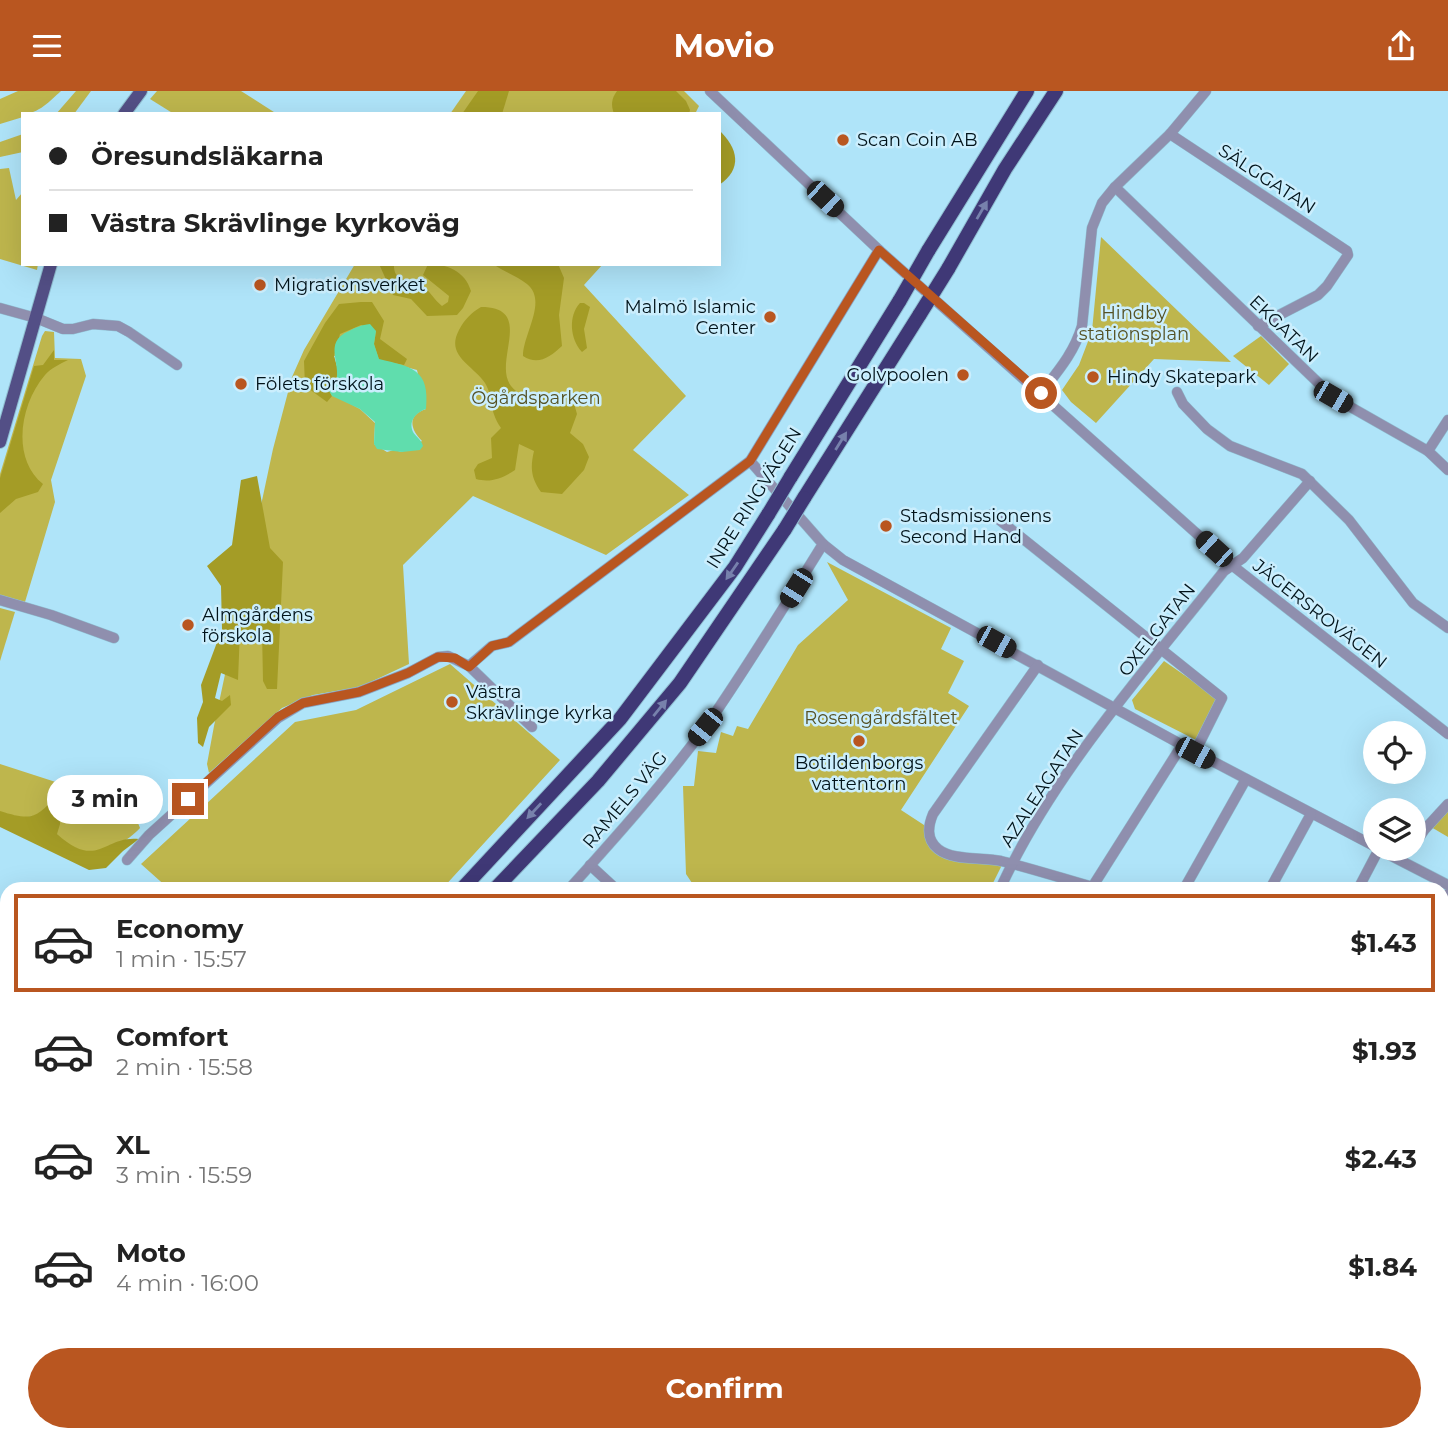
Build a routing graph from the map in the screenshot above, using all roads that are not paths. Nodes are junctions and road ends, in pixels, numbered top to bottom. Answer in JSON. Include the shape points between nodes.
{"nodes":[{"id":1,"x":141,"y":91,"type":"edge"},
{"id":2,"x":710,"y":91,"type":"edge"},
{"id":3,"x":1027,"y":91,"type":"edge"},
{"id":4,"x":1056,"y":91,"type":"edge"},
{"id":5,"x":1206,"y":91,"type":"edge"},
{"id":6,"x":125,"y":112,"type":"edge"},
{"id":7,"x":1170,"y":134,"type":"junction"},
{"id":8,"x":1115,"y":187,"type":"junction"},
{"id":9,"x":879,"y":250,"type":"junction"},
{"id":10,"x":50,"y":266,"type":"edge"},
{"id":11,"x":0,"y":308,"type":"edge"},
{"id":12,"x":36,"y":318,"type":"junction"},
{"id":13,"x":1258,"y":326,"type":"junction"},
{"id":14,"x":177,"y":365,"type":"dead end"},
{"id":15,"x":1177,"y":392,"type":"dead end"},
{"id":16,"x":1041,"y":393,"type":"junction"},
{"id":17,"x":1448,"y":420,"type":"edge"},
{"id":18,"x":0,"y":442,"type":"edge"},
{"id":19,"x":1428,"y":451,"type":"junction"},
{"id":20,"x":750,"y":461,"type":"junction"},
{"id":21,"x":1448,"y":470,"type":"edge"},
{"id":22,"x":1310,"y":481,"type":"junction"},
{"id":23,"x":992,"y":514,"type":"dead end"},
{"id":24,"x":823,"y":544,"type":"junction"},
{"id":25,"x":1233,"y":566,"type":"junction"},
{"id":26,"x":0,"y":600,"type":"edge"},
{"id":27,"x":1448,"y":628,"type":"edge"},
{"id":28,"x":114,"y":638,"type":"dead end"},
{"id":29,"x":1160,"y":650,"type":"junction"},
{"id":30,"x":1038,"y":665,"type":"junction"},
{"id":31,"x":469,"y":667,"type":"junction"},
{"id":32,"x":1116,"y":708,"type":"junction"},
{"id":33,"x":532,"y":727,"type":"dead end"},
{"id":34,"x":1448,"y":734,"type":"edge"},
{"id":35,"x":1182,"y":745,"type":"junction"},
{"id":36,"x":1195,"y":753,"type":"junction"},
{"id":37,"x":1246,"y":779,"type":"junction"},
{"id":38,"x":1448,"y":804,"type":"edge"},
{"id":39,"x":1311,"y":814,"type":"junction"},
{"id":40,"x":1426,"y":828,"type":"edge"},
{"id":41,"x":1363,"y":841,"type":"edge"},
{"id":42,"x":127,"y":860,"type":"dead end"},
{"id":43,"x":1371,"y":861,"type":"edge"},
{"id":44,"x":1403,"y":862,"type":"edge"},
{"id":45,"x":590,"y":865,"type":"junction"},
{"id":46,"x":1011,"y":865,"type":"junction"},
{"id":47,"x":514,"y":868,"type":"junction"},
{"id":48,"x":476,"y":873,"type":"junction"},
{"id":49,"x":465,"y":882,"type":"edge"},
{"id":50,"x":468,"y":882,"type":"edge"},
{"id":51,"x":501,"y":882,"type":"edge"},
{"id":52,"x":505,"y":882,"type":"edge"},
{"id":53,"x":575,"y":882,"type":"edge"},
{"id":54,"x":608,"y":882,"type":"edge"},
{"id":55,"x":1003,"y":882,"type":"edge"},
{"id":56,"x":1073,"y":882,"type":"edge"},
{"id":57,"x":1099,"y":882,"type":"edge"},
{"id":58,"x":1188,"y":882,"type":"edge"},
{"id":59,"x":1274,"y":882,"type":"edge"},
{"id":60,"x":1361,"y":882,"type":"edge"},
{"id":61,"x":1442,"y":882,"type":"edge"}],
"edges":[{"from":1,"to":6,"type":"main road"},
{"from":2,"to":9,"type":"street","name":"JÄGERSROVÄGEN"},
{"from":3,"to":48,"type":"highway","name":"INRE RINGVÄGEN","one_way":true,"bridge":true,"via":[[735,567],[620,719]]},
{"from":47,"to":4,"type":"highway","one_way":true,"bridge":true,"via":[[598,781],[680,683],[785,529]]},
{"from":5,"to":7,"type":"street"},
{"from":7,"to":8,"type":"street"},
{"from":7,"to":13,"type":"street","name":"SÄLGGATAN","via":[[1347,251],[1318,295]]},
{"from":8,"to":13,"type":"street","name":"EKGATAN"},
{"from":8,"to":16,"type":"street","via":[[1092,227],[1078,340]]},
{"from":9,"to":16,"type":"street","name":"JÄGERSROVÄGEN"},
{"from":9,"to":20,"type":"street"},
{"from":10,"to":12,"type":"main road"},
{"from":11,"to":12,"type":"street"},
{"from":12,"to":14,"type":"street","via":[[62,329],[118,326]]},
{"from":12,"to":18,"type":"main road"},
{"from":13,"to":19,"type":"street","name":"EKGATAN","via":[[1333,397]]},
{"from":15,"to":22,"type":"street","via":[[1182,404],[1230,446],[1288,467]]},
{"from":16,"to":25,"type":"street","name":"JÄGERSROVÄGEN"},
{"from":17,"to":19,"type":"street"},
{"from":19,"to":21,"type":"street","name":"EKGATAN"},
{"from":20,"to":24,"type":"street"},
{"from":20,"to":31,"type":"street"},
{"from":22,"to":25,"type":"street","name":"OXELGATAN"},
{"from":22,"to":27,"type":"street","via":[[1349,520],[1413,604]]},
{"from":23,"to":29,"type":"street"},
{"from":24,"to":30,"type":"street","via":[[894,590]]},
{"from":24,"to":45,"type":"street","name":"RAMELS VÄG","via":[[705,727]]},
{"from":25,"to":29,"type":"street","name":"OXELGATAN","via":[[1224,571]]},
{"from":25,"to":34,"type":"street","name":"JÄGERSROVÄGEN"},
{"from":26,"to":28,"type":"street"},
{"from":29,"to":32,"type":"street","name":"OXELGATAN"},
{"from":29,"to":36,"type":"street","via":[[1222,698]]},
{"from":30,"to":32,"type":"street"},
{"from":30,"to":46,"type":"street","via":[[933,814],[929,829],[931,841],[945,853]]},
{"from":31,"to":33,"type":"street"},
{"from":31,"to":42,"type":"street","via":[[455,658],[438,657],[359,692],[303,703],[278,717]]},
{"from":32,"to":35,"type":"street"},
{"from":32,"to":46,"type":"street","name":"AZALEAGATAN","via":[[1056,789]]},
{"from":35,"to":36,"type":"street"},
{"from":35,"to":57,"type":"street"},
{"from":36,"to":37,"type":"street"},
{"from":37,"to":39,"type":"street"},
{"from":37,"to":58,"type":"street"},
{"from":38,"to":40,"type":"street"},
{"from":39,"to":41,"type":"street"},
{"from":39,"to":59,"type":"street"},
{"from":43,"to":60,"type":"street"},
{"from":44,"to":61,"type":"street"},
{"from":45,"to":53,"type":"street","name":"RAMELS VÄG"},
{"from":45,"to":54,"type":"street","name":"RAMELS VÄG"},
{"from":46,"to":55,"type":"street","name":"AZALEAGATAN"},
{"from":46,"to":56,"type":"street"},
{"from":47,"to":51,"type":"highway"},
{"from":47,"to":52,"type":"highway"},
{"from":48,"to":49,"type":"highway"},
{"from":48,"to":50,"type":"highway","name":"INRE RINGVÄGEN"}]}
